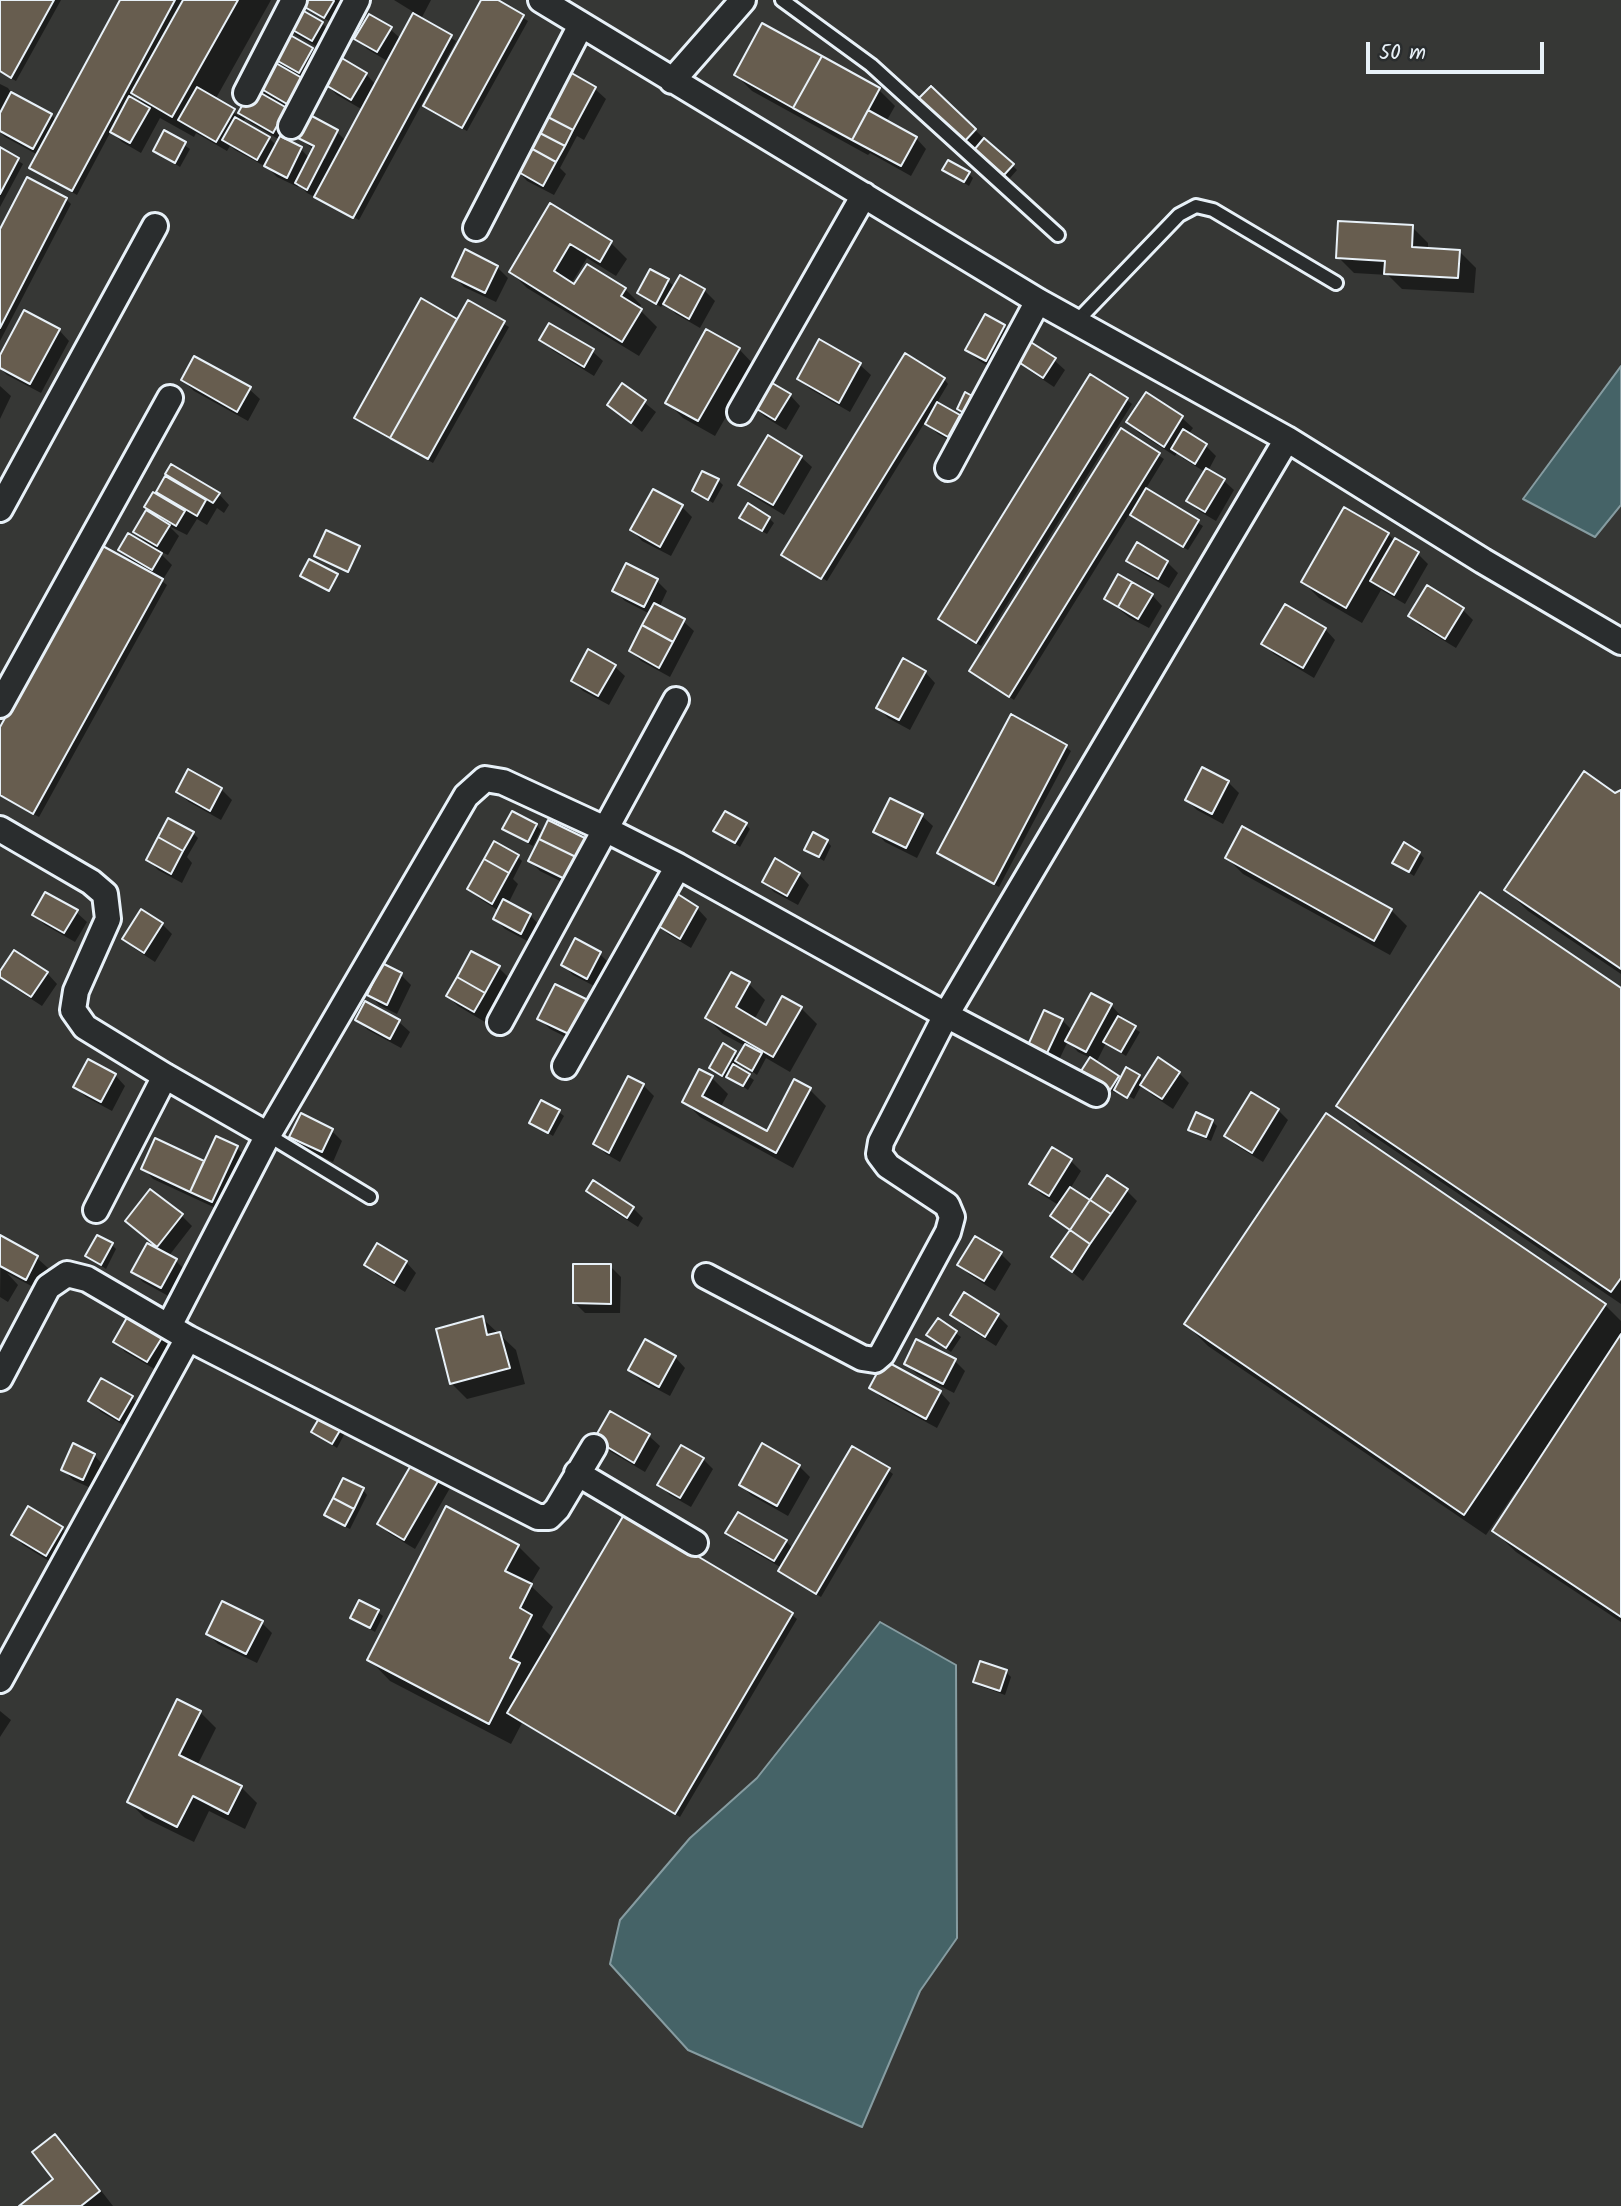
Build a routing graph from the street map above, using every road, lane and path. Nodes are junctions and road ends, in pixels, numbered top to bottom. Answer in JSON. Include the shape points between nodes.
{"nodes":[{"id":1,"x":294,"y":0,"type":"edge"},
{"id":2,"x":357,"y":0,"type":"edge"},
{"id":3,"x":541,"y":0,"type":"edge"},
{"id":4,"x":743,"y":0,"type":"edge"},
{"id":5,"x":782,"y":0,"type":"edge"},
{"id":6,"x":581,"y":25,"type":"junction"},
{"id":7,"x":672,"y":81,"type":"junction"},
{"id":8,"x":246,"y":93,"type":"dead end"},
{"id":9,"x":291,"y":127,"type":"dead end"},
{"id":10,"x":864,"y":195,"type":"junction"},
{"id":11,"x":155,"y":226,"type":"dead end"},
{"id":12,"x":476,"y":228,"type":"dead end"},
{"id":13,"x":1058,"y":235,"type":"dead end"},
{"id":14,"x":1336,"y":284,"type":"dead end"},
{"id":15,"x":1038,"y":301,"type":"junction"},
{"id":16,"x":1076,"y":322,"type":"junction"},
{"id":17,"x":170,"y":398,"type":"dead end"},
{"id":18,"x":740,"y":412,"type":"dead end"},
{"id":19,"x":1287,"y":439,"type":"junction"},
{"id":20,"x":948,"y":468,"type":"dead end"},
{"id":21,"x":0,"y":509,"type":"edge"},
{"id":22,"x":1621,"y":642,"type":"edge"},
{"id":23,"x":676,"y":700,"type":"dead end"},
{"id":24,"x":0,"y":705,"type":"edge"},
{"id":25,"x":0,"y":829,"type":"edge"},
{"id":26,"x":605,"y":829,"type":"junction"},
{"id":27,"x":678,"y":866,"type":"junction"},
{"id":28,"x":946,"y":1015,"type":"junction"},
{"id":29,"x":500,"y":1022,"type":"dead end"},
{"id":30,"x":565,"y":1066,"type":"dead end"},
{"id":31,"x":165,"y":1076,"type":"junction"},
{"id":32,"x":1096,"y":1094,"type":"dead end"},
{"id":33,"x":268,"y":1135,"type":"junction"},
{"id":34,"x":369,"y":1197,"type":"dead end"},
{"id":35,"x":96,"y":1210,"type":"dead end"},
{"id":36,"x":706,"y":1276,"type":"dead end"},
{"id":37,"x":178,"y":1332,"type":"junction"},
{"id":38,"x":0,"y":1378,"type":"edge"},
{"id":39,"x":594,"y":1447,"type":"dead end"},
{"id":40,"x":577,"y":1473,"type":"junction"},
{"id":41,"x":695,"y":1543,"type":"dead end"},
{"id":42,"x":0,"y":1680,"type":"edge"}],
"edges":[{"from":1,"to":8,"type":"street"},
{"from":2,"to":9,"type":"street"},
{"from":3,"to":6,"type":"street"},
{"from":4,"to":7,"type":"street"},
{"from":5,"to":13,"type":"lane","via":[[872,65]]},
{"from":6,"to":7,"type":"street"},
{"from":6,"to":12,"type":"street"},
{"from":7,"to":10,"type":"street"},
{"from":10,"to":15,"type":"street"},
{"from":10,"to":18,"type":"street"},
{"from":11,"to":21,"type":"street"},
{"from":14,"to":16,"type":"lane","via":[[1213,210],[1196,206],[1179,215]]},
{"from":15,"to":16,"type":"street"},
{"from":15,"to":20,"type":"street"},
{"from":16,"to":19,"type":"street"},
{"from":17,"to":24,"type":"street"},
{"from":19,"to":22,"type":"street"},
{"from":19,"to":28,"type":"street"},
{"from":23,"to":26,"type":"street"},
{"from":25,"to":31,"type":"street","via":[[105,894],[108,919],[76,991],[73,1010],[85,1027]]},
{"from":26,"to":27,"type":"street"},
{"from":26,"to":29,"type":"street"},
{"from":26,"to":33,"type":"street","via":[[503,782],[485,779],[466,796]]},
{"from":27,"to":28,"type":"street"},
{"from":27,"to":30,"type":"street"},
{"from":28,"to":32,"type":"street"},
{"from":28,"to":36,"type":"street","via":[[879,1154],[887,1166],[947,1205],[952,1217],[882,1354],[875,1360],[862,1358]]},
{"from":31,"to":33,"type":"street"},
{"from":31,"to":35,"type":"street"},
{"from":33,"to":34,"type":"lane"},
{"from":33,"to":37,"type":"street"},
{"from":37,"to":38,"type":"street","via":[[87,1279],[67,1274],[48,1287]]},
{"from":37,"to":40,"type":"street","via":[[538,1517],[549,1517],[557,1509]]},
{"from":37,"to":42,"type":"street"},
{"from":39,"to":40,"type":"street"},
{"from":40,"to":41,"type":"street"}]}
